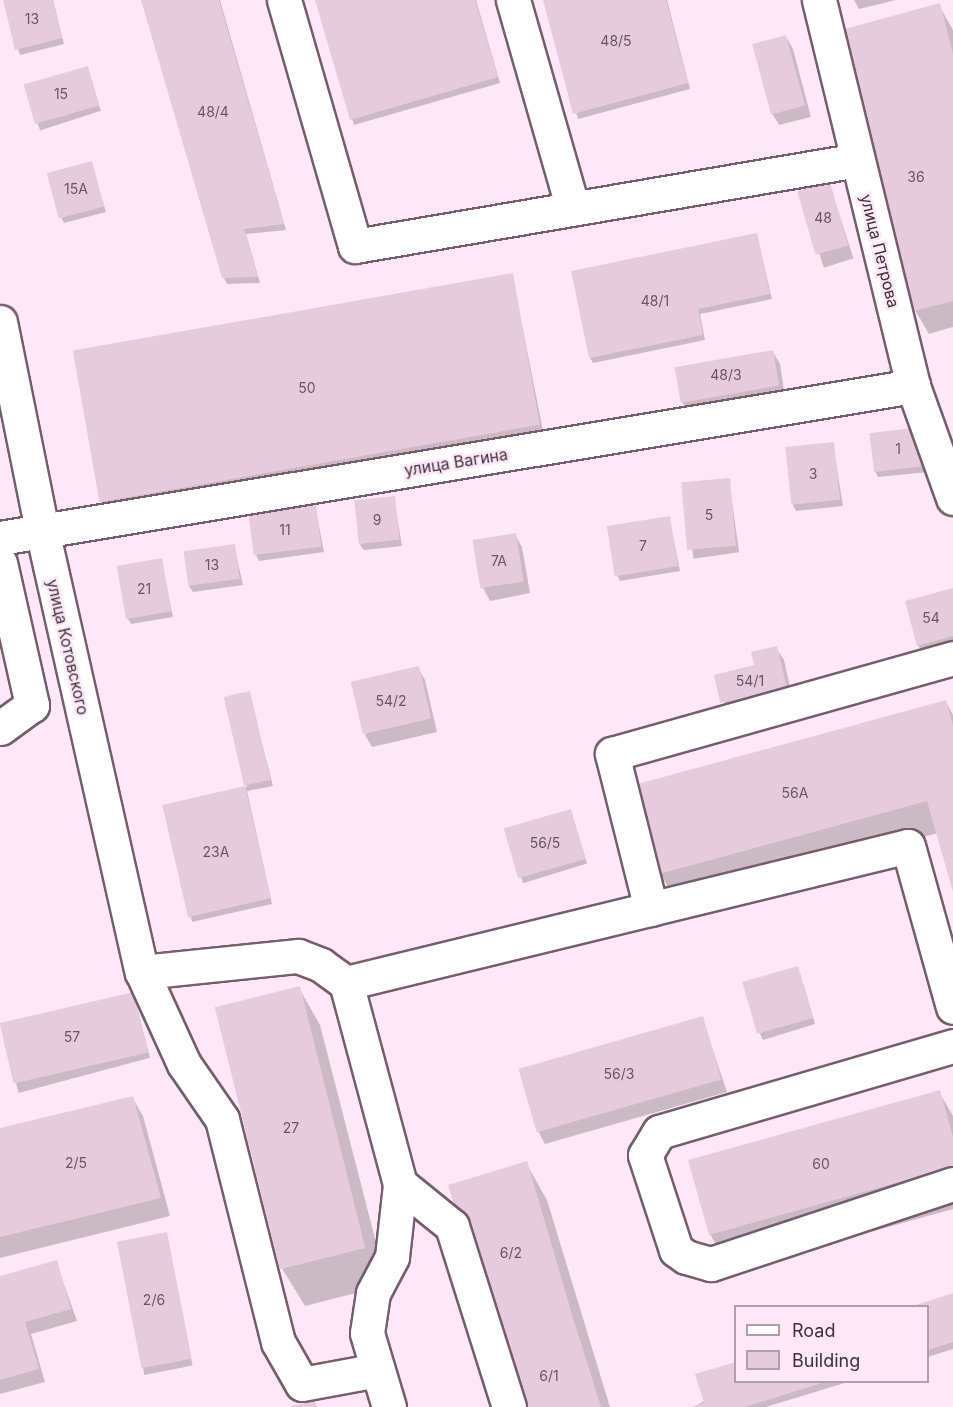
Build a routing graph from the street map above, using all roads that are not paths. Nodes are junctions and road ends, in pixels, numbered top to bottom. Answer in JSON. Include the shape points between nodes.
{"nodes":[{"id":1,"x":284,"y":0,"type":"edge"},
{"id":2,"x":513,"y":0,"type":"edge"},
{"id":3,"x":819,"y":0,"type":"edge"},
{"id":4,"x":858,"y":160,"type":"junction"},
{"id":5,"x":573,"y":209,"type":"junction"},
{"id":6,"x":0,"y":322,"type":"edge"},
{"id":7,"x":913,"y":386,"type":"junction"},
{"id":8,"x":953,"y":498,"type":"edge"},
{"id":9,"x":42,"y":530,"type":"junction"},
{"id":10,"x":0,"y":538,"type":"edge"},
{"id":11,"x":0,"y":563,"type":"edge"},
{"id":12,"x":953,"y":658,"type":"edge"},
{"id":13,"x":0,"y":728,"type":"edge"},
{"id":14,"x":651,"y":909,"type":"junction"},
{"id":15,"x":142,"y":972,"type":"junction"},
{"id":16,"x":346,"y":983,"type":"junction"},
{"id":17,"x":953,"y":1007,"type":"edge"},
{"id":18,"x":953,"y":1046,"type":"edge"},
{"id":19,"x":400,"y":1184,"type":"junction"},
{"id":20,"x":953,"y":1184,"type":"edge"},
{"id":21,"x":378,"y":1370,"type":"junction"},
{"id":22,"x":389,"y":1407,"type":"edge"},
{"id":23,"x":508,"y":1407,"type":"edge"}],
"edges":[{"from":1,"to":5,"type":"street","via":[[354,246]]},
{"from":2,"to":5,"type":"street"},
{"from":3,"to":4,"type":"street","name":"улица Петрова"},
{"from":4,"to":5,"type":"street"},
{"from":4,"to":7,"type":"street","name":"улица Петрова"},
{"from":6,"to":9,"type":"street","name":"улица Котовского"},
{"from":7,"to":8,"type":"street","name":"улица Петрова"},
{"from":7,"to":9,"type":"street","name":"улица Вагина"},
{"from":9,"to":10,"type":"street","name":"улица Вагина"},
{"from":9,"to":15,"type":"street","name":"улица Котовского"},
{"from":11,"to":13,"type":"street","via":[[32,705]]},
{"from":12,"to":14,"type":"street","via":[[612,754]]},
{"from":14,"to":16,"type":"street"},
{"from":14,"to":17,"type":"street","via":[[908,846]]},
{"from":15,"to":16,"type":"street","via":[[298,956],[321,965]]},
{"from":15,"to":21,"type":"street","name":"улица Котовского","via":[[184,1064],[222,1119],[278,1342],[302,1384]]},
{"from":16,"to":19,"type":"street"},
{"from":18,"to":20,"type":"street","via":[[659,1132],[645,1155],[676,1250],[711,1264]]},
{"from":19,"to":21,"type":"street","via":[[392,1257],[373,1293],[367,1333]]},
{"from":19,"to":23,"type":"street","via":[[452,1226]]},
{"from":21,"to":22,"type":"street"}]}
